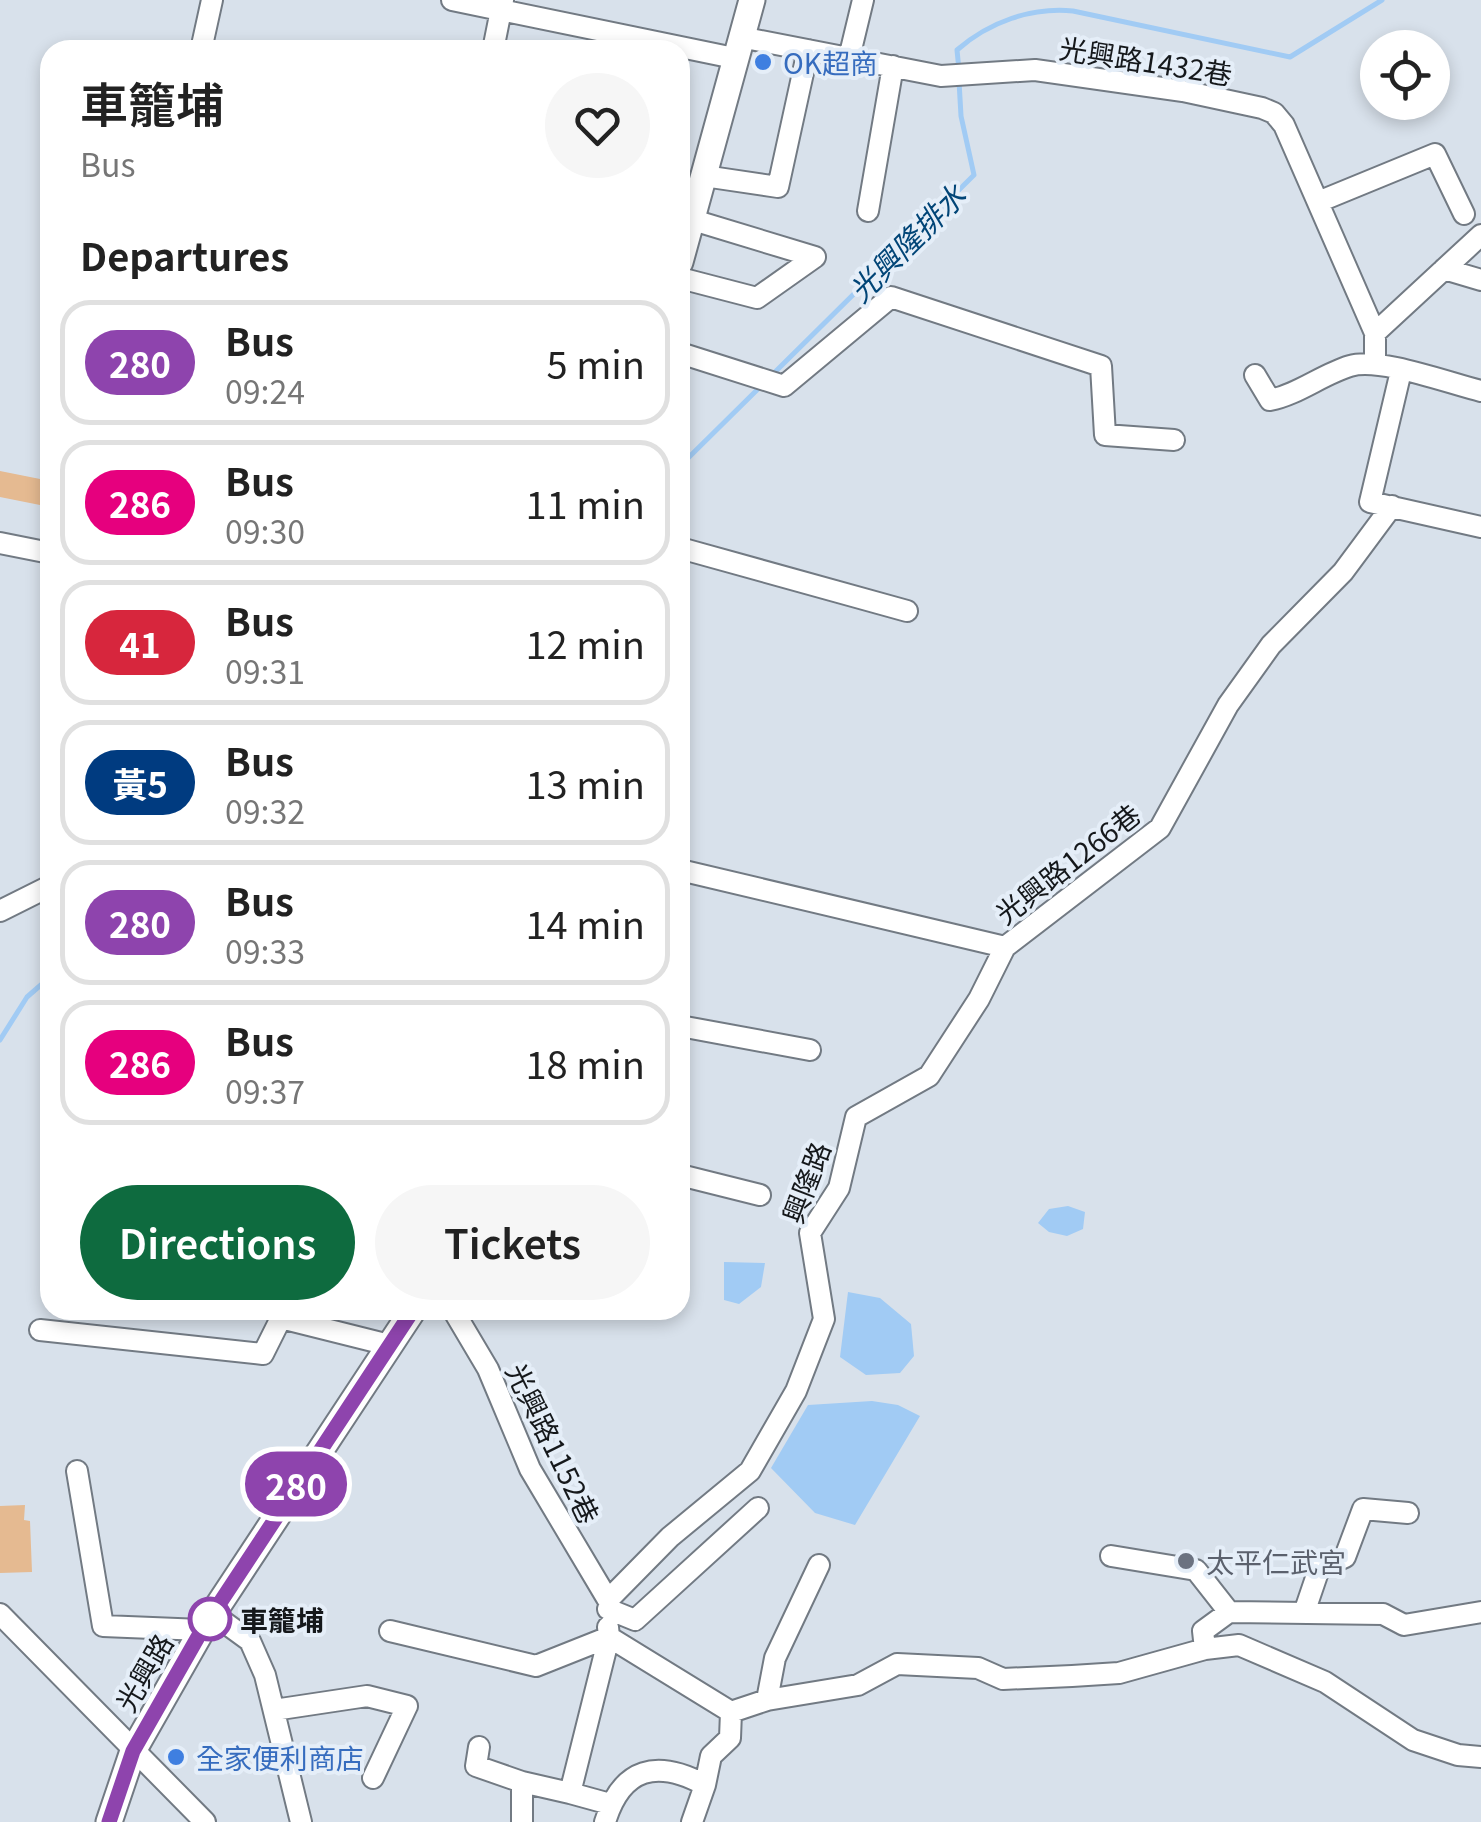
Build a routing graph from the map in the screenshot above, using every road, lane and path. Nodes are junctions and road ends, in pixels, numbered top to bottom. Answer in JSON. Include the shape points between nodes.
{"nodes":[{"id":1,"x":212,"y":0,"type":"edge"},
{"id":2,"x":452,"y":0,"type":"edge"},
{"id":3,"x":752,"y":0,"type":"edge"},
{"id":4,"x":863,"y":0,"type":"edge"},
{"id":5,"x":502,"y":5,"type":"edge"},
{"id":6,"x":203,"y":40,"type":"edge"},
{"id":7,"x":495,"y":40,"type":"edge"},
{"id":8,"x":737,"y":48,"type":"junction"},
{"id":9,"x":808,"y":50,"type":"junction"},
{"id":10,"x":849,"y":58,"type":"junction"},
{"id":11,"x":892,"y":66,"type":"junction"},
{"id":12,"x":704,"y":176,"type":"junction"},
{"id":13,"x":1318,"y":202,"type":"junction"},
{"id":14,"x":868,"y":211,"type":"dead end"},
{"id":15,"x":1464,"y":214,"type":"dead end"},
{"id":16,"x":693,"y":220,"type":"junction"},
{"id":17,"x":690,"y":230,"type":"edge"},
{"id":18,"x":1481,"y":235,"type":"edge"},
{"id":19,"x":1444,"y":269,"type":"junction"},
{"id":20,"x":1481,"y":280,"type":"edge"},
{"id":21,"x":690,"y":281,"type":"edge"},
{"id":22,"x":1375,"y":333,"type":"junction"},
{"id":23,"x":690,"y":356,"type":"edge"},
{"id":24,"x":1375,"y":362,"type":"junction"},
{"id":25,"x":1400,"y":370,"type":"junction"},
{"id":26,"x":1255,"y":375,"type":"dead end"},
{"id":27,"x":1481,"y":391,"type":"edge"},
{"id":28,"x":1174,"y":440,"type":"dead end"},
{"id":29,"x":1392,"y":506,"type":"junction"},
{"id":30,"x":1481,"y":528,"type":"edge"},
{"id":31,"x":0,"y":543,"type":"edge"},
{"id":32,"x":40,"y":551,"type":"edge"},
{"id":33,"x":690,"y":551,"type":"edge"},
{"id":34,"x":907,"y":610,"type":"dead end"},
{"id":35,"x":690,"y":872,"type":"edge"},
{"id":36,"x":40,"y":891,"type":"edge"},
{"id":37,"x":0,"y":911,"type":"edge"},
{"id":38,"x":1005,"y":947,"type":"junction"},
{"id":39,"x":690,"y":1028,"type":"edge"},
{"id":40,"x":810,"y":1050,"type":"dead end"},
{"id":41,"x":690,"y":1178,"type":"edge"},
{"id":42,"x":760,"y":1196,"type":"dead end"},
{"id":43,"x":280,"y":1320,"type":"edge"},
{"id":44,"x":289,"y":1320,"type":"edge"},
{"id":45,"x":406,"y":1320,"type":"edge"},
{"id":46,"x":458,"y":1320,"type":"edge"},
{"id":47,"x":40,"y":1330,"type":"dead end"},
{"id":48,"x":389,"y":1345,"type":"junction"},
{"id":49,"x":77,"y":1470,"type":"dead end"},
{"id":50,"x":758,"y":1508,"type":"dead end"},
{"id":51,"x":1408,"y":1513,"type":"dead end"},
{"id":52,"x":1111,"y":1556,"type":"dead end"},
{"id":53,"x":819,"y":1565,"type":"dead end"},
{"id":54,"x":608,"y":1604,"type":"junction"},
{"id":55,"x":1480,"y":1606,"type":"edge"},
{"id":56,"x":1229,"y":1612,"type":"junction"},
{"id":57,"x":1304,"y":1613,"type":"junction"},
{"id":58,"x":0,"y":1614,"type":"edge"},
{"id":59,"x":208,"y":1622,"type":"junction"},
{"id":60,"x":390,"y":1631,"type":"dead end"},
{"id":61,"x":609,"y":1637,"type":"junction"},
{"id":62,"x":1205,"y":1649,"type":"junction"},
{"id":63,"x":766,"y":1700,"type":"junction"},
{"id":64,"x":274,"y":1710,"type":"junction"},
{"id":65,"x":731,"y":1712,"type":"junction"},
{"id":66,"x":479,"y":1748,"type":"dead end"},
{"id":67,"x":133,"y":1751,"type":"junction"},
{"id":68,"x":1481,"y":1757,"type":"edge"},
{"id":69,"x":374,"y":1778,"type":"dead end"},
{"id":70,"x":522,"y":1782,"type":"junction"},
{"id":71,"x":705,"y":1785,"type":"junction"},
{"id":72,"x":570,"y":1793,"type":"junction"},
{"id":73,"x":608,"y":1813,"type":"edge"},
{"id":74,"x":109,"y":1822,"type":"edge"},
{"id":75,"x":206,"y":1822,"type":"edge"},
{"id":76,"x":301,"y":1822,"type":"edge"},
{"id":77,"x":522,"y":1822,"type":"edge"},
{"id":78,"x":692,"y":1822,"type":"edge"}],
"edges":[{"from":1,"to":6,"type":"street"},
{"from":2,"to":5,"type":"street","name":"光興路1432巷"},
{"from":3,"to":8,"type":"main road"},
{"from":4,"to":10,"type":"street"},
{"from":5,"to":7,"type":"street"},
{"from":5,"to":8,"type":"street","name":"光興路1432巷"},
{"from":8,"to":9,"type":"street","name":"光興路1432巷"},
{"from":8,"to":12,"type":"main road"},
{"from":9,"to":10,"type":"street","name":"光興路1432巷"},
{"from":9,"to":12,"type":"street","via":[[778,186]]},
{"from":10,"to":11,"type":"street","name":"光興路1432巷"},
{"from":11,"to":13,"type":"street","name":"光興路1432巷","via":[[942,76],[1035,70],[1183,91],[1274,113]]},
{"from":11,"to":14,"type":"street"},
{"from":12,"to":16,"type":"main road"},
{"from":13,"to":15,"type":"street","via":[[1435,154]]},
{"from":13,"to":22,"type":"street","name":"光興路1432巷"},
{"from":16,"to":17,"type":"main road"},
{"from":16,"to":21,"type":"street","via":[[815,256],[757,298]]},
{"from":18,"to":19,"type":"street"},
{"from":19,"to":20,"type":"street"},
{"from":19,"to":22,"type":"street"},
{"from":22,"to":24,"type":"street","name":"光興路1432巷"},
{"from":23,"to":28,"type":"street","via":[[784,386],[891,297],[1101,366],[1105,435]]},
{"from":24,"to":25,"type":"street"},
{"from":24,"to":26,"type":"street","via":[[1328,373],[1275,400]]},
{"from":25,"to":27,"type":"street"},
{"from":25,"to":29,"type":"street","via":[[1370,502]]},
{"from":29,"to":30,"type":"street"},
{"from":29,"to":38,"type":"street","name":"光興路1266巷","via":[[1343,572],[1270,645],[1228,705],[1160,828]]},
{"from":31,"to":32,"type":"street"},
{"from":33,"to":34,"type":"street"},
{"from":35,"to":38,"type":"street","name":"光興路1266巷"},
{"from":36,"to":37,"type":"street"},
{"from":38,"to":54,"type":"street","name":"興隆路","via":[[929,1076],[856,1117],[839,1188],[810,1232],[824,1319],[796,1390],[750,1472],[670,1537]]},
{"from":39,"to":40,"type":"street"},
{"from":41,"to":42,"type":"street"},
{"from":43,"to":47,"type":"street","via":[[263,1354]]},
{"from":44,"to":48,"type":"street"},
{"from":45,"to":48,"type":"main road","name":"光興路"},
{"from":46,"to":54,"type":"street","name":"光興路1152巷","via":[[488,1369],[530,1469]]},
{"from":48,"to":59,"type":"main road","name":"光興路"},
{"from":49,"to":59,"type":"street","via":[[103,1626]]},
{"from":50,"to":54,"type":"street","via":[[634,1620]]},
{"from":51,"to":57,"type":"street","via":[[1363,1510],[1345,1557],[1319,1569]]},
{"from":52,"to":56,"type":"street","via":[[1196,1570]]},
{"from":53,"to":63,"type":"street","via":[[774,1658]]},
{"from":54,"to":61,"type":"street"},
{"from":55,"to":57,"type":"street","via":[[1404,1625],[1383,1614]]},
{"from":56,"to":57,"type":"street"},
{"from":56,"to":62,"type":"street","via":[[1204,1631]]},
{"from":58,"to":67,"type":"street"},
{"from":59,"to":64,"type":"street","via":[[250,1641]]},
{"from":59,"to":67,"type":"main road","name":"光興路"},
{"from":60,"to":61,"type":"street","via":[[536,1666]]},
{"from":61,"to":65,"type":"street"},
{"from":61,"to":72,"type":"street"},
{"from":62,"to":63,"type":"street","via":[[1119,1672],[1003,1679],[978,1668],[897,1664],[858,1685]]},
{"from":62,"to":68,"type":"street","via":[[1238,1646],[1324,1682],[1413,1740]]},
{"from":63,"to":65,"type":"street"},
{"from":64,"to":69,"type":"street","via":[[368,1696],[407,1706]]},
{"from":64,"to":76,"type":"street"},
{"from":65,"to":71,"type":"street","via":[[730,1738],[711,1756]]},
{"from":66,"to":70,"type":"street","via":[[476,1766]]},
{"from":67,"to":74,"type":"main road","name":"光興路"},
{"from":67,"to":75,"type":"street"},
{"from":70,"to":72,"type":"street"},
{"from":70,"to":77,"type":"street"},
{"from":71,"to":73,"type":"street","via":[[670,1770],[648,1770],[626,1783]]},
{"from":71,"to":78,"type":"street"},
{"from":72,"to":73,"type":"street"}]}
